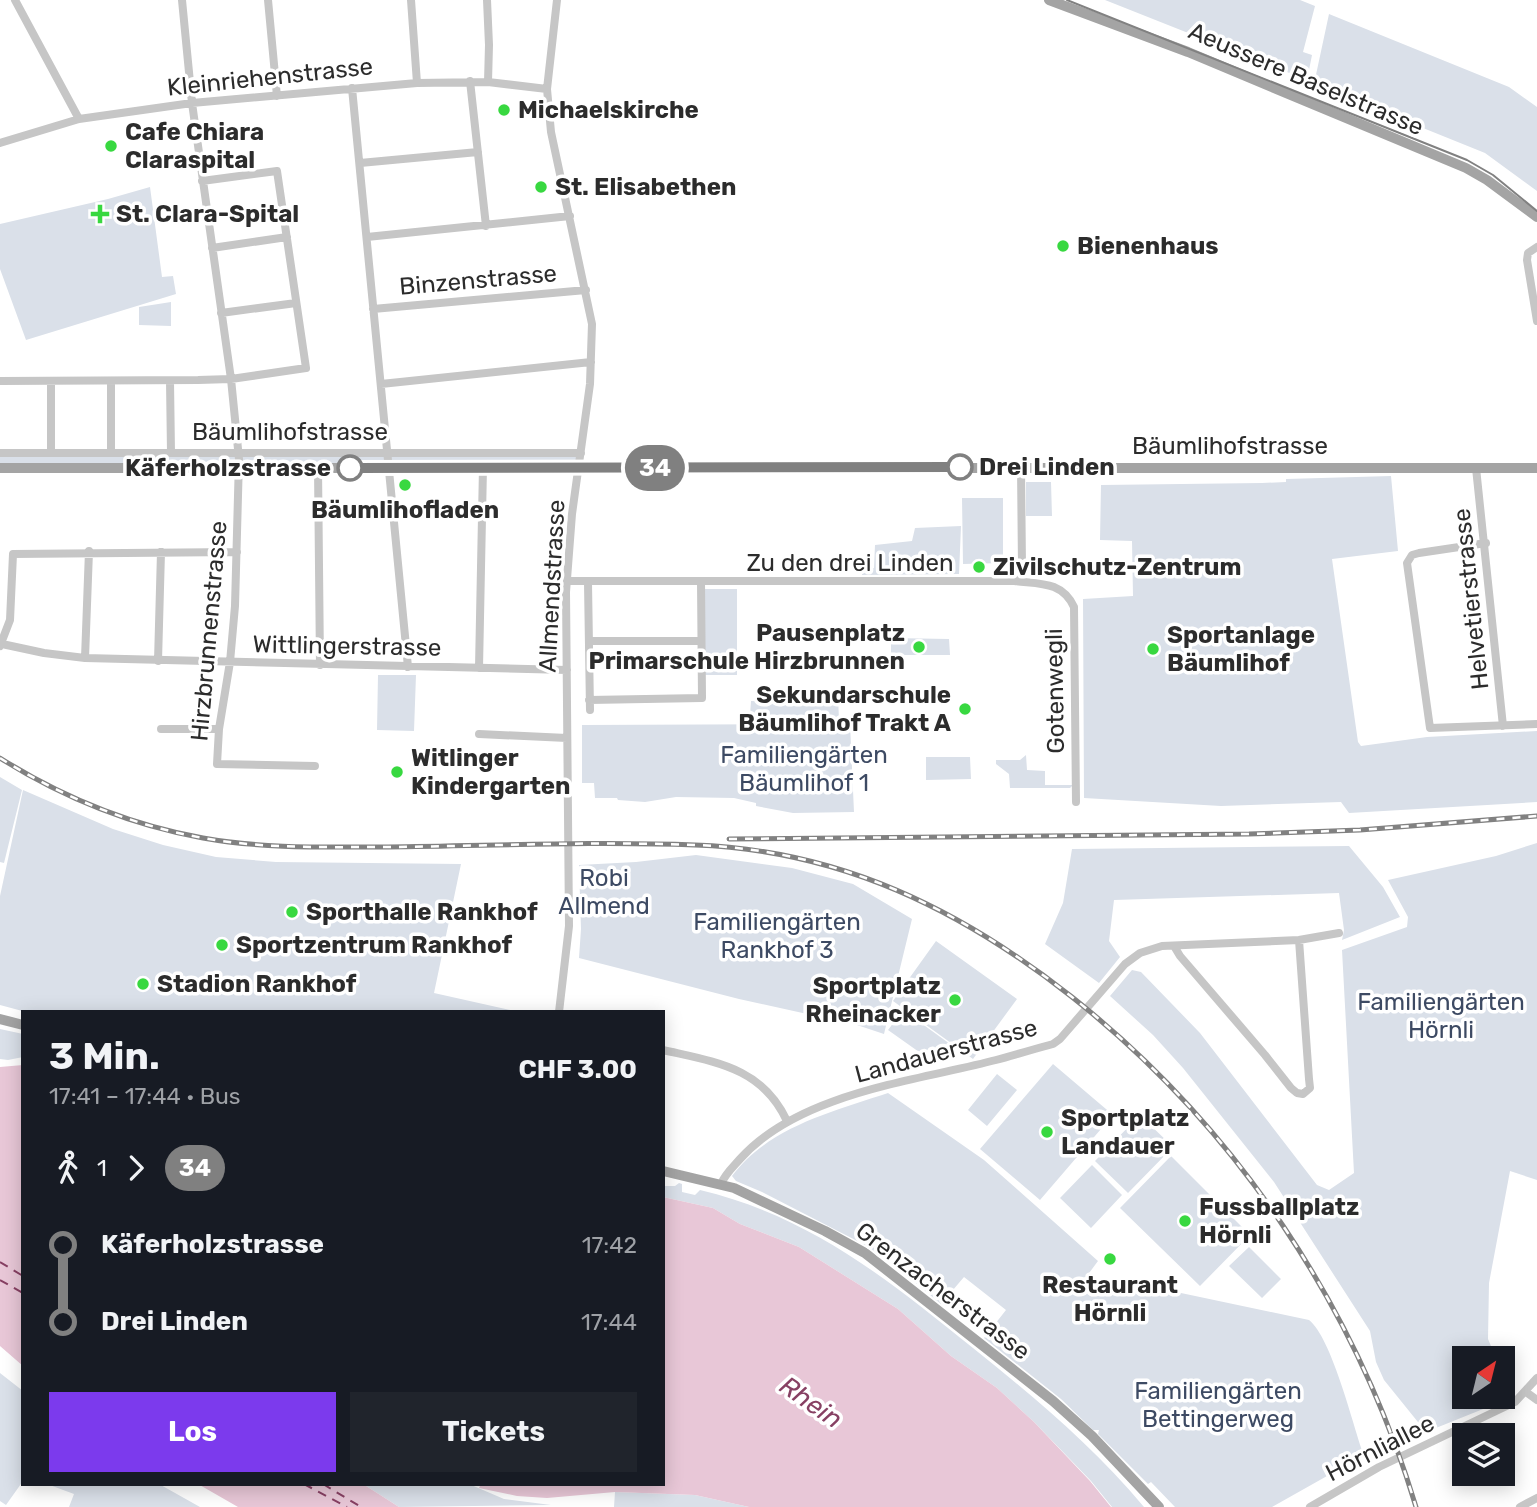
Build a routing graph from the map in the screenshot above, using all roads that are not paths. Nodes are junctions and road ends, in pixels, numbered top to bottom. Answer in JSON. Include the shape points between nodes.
{"nodes":[{"id":1,"x":15,"y":0,"type":"edge"},
{"id":2,"x":182,"y":0,"type":"edge"},
{"id":3,"x":268,"y":0,"type":"edge"},
{"id":4,"x":411,"y":0,"type":"edge"},
{"id":5,"x":487,"y":0,"type":"edge"},
{"id":6,"x":557,"y":0,"type":"edge"},
{"id":7,"x":1049,"y":0,"type":"edge"},
{"id":8,"x":471,"y":81,"type":"junction"},
{"id":9,"x":417,"y":82,"type":"junction"},
{"id":10,"x":488,"y":82,"type":"junction"},
{"id":11,"x":352,"y":88,"type":"junction"},
{"id":12,"x":547,"y":89,"type":"junction"},
{"id":13,"x":277,"y":96,"type":"junction"},
{"id":14,"x":192,"y":103,"type":"junction"},
{"id":15,"x":79,"y":119,"type":"junction"},
{"id":16,"x":0,"y":143,"type":"edge"},
{"id":17,"x":478,"y":152,"type":"junction"},
{"id":18,"x":360,"y":163,"type":"junction"},
{"id":19,"x":202,"y":181,"type":"junction"},
{"id":20,"x":570,"y":216,"type":"junction"},
{"id":21,"x":1537,"y":217,"type":"edge"},
{"id":22,"x":486,"y":226,"type":"junction"},
{"id":23,"x":287,"y":237,"type":"junction"},
{"id":24,"x":367,"y":237,"type":"junction"},
{"id":25,"x":1537,"y":247,"type":"edge"},
{"id":26,"x":212,"y":248,"type":"junction"},
{"id":27,"x":586,"y":290,"type":"junction"},
{"id":28,"x":296,"y":303,"type":"junction"},
{"id":29,"x":373,"y":309,"type":"junction"},
{"id":30,"x":221,"y":313,"type":"junction"},
{"id":31,"x":1537,"y":321,"type":"edge"},
{"id":32,"x":591,"y":362,"type":"junction"},
{"id":33,"x":231,"y":379,"type":"junction"},
{"id":34,"x":0,"y":381,"type":"edge"},
{"id":35,"x":111,"y":381,"type":"junction"},
{"id":36,"x":170,"y":381,"type":"junction"},
{"id":37,"x":51,"y":382,"type":"junction"},
{"id":38,"x":381,"y":384,"type":"junction"},
{"id":39,"x":0,"y":453,"type":"edge"},
{"id":40,"x":51,"y":453,"type":"junction"},
{"id":41,"x":111,"y":453,"type":"junction"},
{"id":42,"x":171,"y":453,"type":"junction"},
{"id":43,"x":239,"y":453,"type":"junction"},
{"id":44,"x":387,"y":453,"type":"junction"},
{"id":45,"x":581,"y":453,"type":"junction"},
{"id":46,"x":239,"y":466,"type":"junction"},
{"id":47,"x":318,"y":467,"type":"junction"},
{"id":48,"x":388,"y":467,"type":"junction"},
{"id":49,"x":483,"y":467,"type":"junction"},
{"id":50,"x":1021,"y":467,"type":"junction"},
{"id":51,"x":0,"y":468,"type":"edge"},
{"id":52,"x":579,"y":468,"type":"junction"},
{"id":53,"x":1476,"y":468,"type":"junction"},
{"id":54,"x":1537,"y":468,"type":"edge"},
{"id":55,"x":1486,"y":543,"type":"junction"},
{"id":56,"x":89,"y":551,"type":"junction"},
{"id":57,"x":161,"y":552,"type":"junction"},
{"id":58,"x":237,"y":552,"type":"junction"},
{"id":59,"x":1015,"y":581,"type":"junction"},
{"id":60,"x":568,"y":582,"type":"junction"},
{"id":61,"x":701,"y":582,"type":"junction"},
{"id":62,"x":588,"y":583,"type":"junction"},
{"id":63,"x":589,"y":641,"type":"junction"},
{"id":64,"x":701,"y":641,"type":"junction"},
{"id":65,"x":1,"y":645,"type":"edge"},
{"id":66,"x":85,"y":658,"type":"junction"},
{"id":67,"x":158,"y":661,"type":"junction"},
{"id":68,"x":230,"y":663,"type":"junction"},
{"id":69,"x":320,"y":665,"type":"junction"},
{"id":70,"x":408,"y":667,"type":"junction"},
{"id":71,"x":479,"y":668,"type":"junction"},
{"id":72,"x":566,"y":670,"type":"junction"},
{"id":73,"x":589,"y":700,"type":"junction"},
{"id":74,"x":590,"y":710,"type":"dead end"},
{"id":75,"x":1537,"y":724,"type":"edge"},
{"id":76,"x":1503,"y":726,"type":"junction"},
{"id":77,"x":161,"y":729,"type":"dead end"},
{"id":78,"x":219,"y":729,"type":"junction"},
{"id":79,"x":479,"y":734,"type":"dead end"},
{"id":80,"x":567,"y":738,"type":"junction"},
{"id":81,"x":315,"y":766,"type":"dead end"},
{"id":82,"x":1076,"y":802,"type":"dead end"},
{"id":83,"x":1339,"y":933,"type":"dead end"},
{"id":84,"x":1299,"y":940,"type":"junction"},
{"id":85,"x":1174,"y":946,"type":"junction"},
{"id":86,"x":559,"y":1010,"type":"edge"},
{"id":87,"x":0,"y":1020,"type":"edge"},
{"id":88,"x":21,"y":1025,"type":"edge"},
{"id":89,"x":665,"y":1050,"type":"edge"},
{"id":90,"x":787,"y":1121,"type":"junction"},
{"id":91,"x":665,"y":1171,"type":"edge"},
{"id":92,"x":721,"y":1184,"type":"junction"},
{"id":93,"x":1537,"y":1378,"type":"edge"},
{"id":94,"x":1527,"y":1392,"type":"junction"},
{"id":95,"x":1537,"y":1400,"type":"edge"},
{"id":96,"x":1537,"y":1498,"type":"edge"},
{"id":97,"x":1159,"y":1507,"type":"edge"},
{"id":98,"x":1310,"y":1507,"type":"edge"},
{"id":99,"x":1520,"y":1507,"type":"edge"}],
"edges":[{"from":1,"to":15,"type":"street"},
{"from":2,"to":14,"type":"street","name":"Hirzbrunnenstrasse"},
{"from":3,"to":13,"type":"street"},
{"from":4,"to":9,"type":"street"},
{"from":5,"to":10,"type":"street"},
{"from":6,"to":12,"type":"street","name":"Allmendstrasse"},
{"from":7,"to":21,"type":"main road","name":"Aeussere Baselstrasse","via":[[1188,52],[1466,168]]},
{"from":8,"to":9,"type":"street","name":"Kleinriehenstrasse"},
{"from":8,"to":10,"type":"street","name":"Kleinriehenstrasse"},
{"from":8,"to":17,"type":"street"},
{"from":9,"to":11,"type":"street","name":"Kleinriehenstrasse"},
{"from":10,"to":12,"type":"street","name":"Kleinriehenstrasse"},
{"from":11,"to":13,"type":"street","name":"Kleinriehenstrasse"},
{"from":11,"to":18,"type":"street"},
{"from":12,"to":20,"type":"street","name":"Allmendstrasse","via":[[551,132]]},
{"from":13,"to":14,"type":"street","name":"Kleinriehenstrasse"},
{"from":14,"to":15,"type":"street","name":"Kleinriehenstrasse"},
{"from":14,"to":19,"type":"street","name":"Hirzbrunnenstrasse"},
{"from":15,"to":16,"type":"street","name":"Kleinriehenstrasse"},
{"from":17,"to":18,"type":"street"},
{"from":17,"to":22,"type":"street"},
{"from":18,"to":24,"type":"street"},
{"from":19,"to":23,"type":"street","via":[[277,171]]},
{"from":19,"to":26,"type":"street","name":"Hirzbrunnenstrasse"},
{"from":20,"to":22,"type":"street"},
{"from":20,"to":27,"type":"street","name":"Allmendstrasse"},
{"from":22,"to":24,"type":"street"},
{"from":23,"to":26,"type":"street"},
{"from":23,"to":28,"type":"street"},
{"from":24,"to":29,"type":"street"},
{"from":25,"to":31,"type":"street","via":[[1527,260]]},
{"from":26,"to":30,"type":"street","name":"Hirzbrunnenstrasse"},
{"from":27,"to":29,"type":"street","name":"Binzenstrasse"},
{"from":27,"to":32,"type":"street","name":"Allmendstrasse","via":[[592,324]]},
{"from":28,"to":30,"type":"street"},
{"from":28,"to":33,"type":"street","via":[[306,368]]},
{"from":29,"to":38,"type":"street"},
{"from":30,"to":33,"type":"street","name":"Hirzbrunnenstrasse"},
{"from":32,"to":38,"type":"street"},
{"from":32,"to":45,"type":"street","name":"Allmendstrasse"},
{"from":33,"to":36,"type":"street"},
{"from":33,"to":43,"type":"street","name":"Hirzbrunnenstrasse"},
{"from":34,"to":37,"type":"street"},
{"from":35,"to":36,"type":"street"},
{"from":35,"to":37,"type":"street"},
{"from":35,"to":41,"type":"street"},
{"from":36,"to":42,"type":"street"},
{"from":37,"to":40,"type":"street"},
{"from":38,"to":44,"type":"street"},
{"from":39,"to":40,"type":"street","name":"Bäumlihofstrasse"},
{"from":40,"to":41,"type":"street","name":"Bäumlihofstrasse"},
{"from":41,"to":42,"type":"street","name":"Bäumlihofstrasse"},
{"from":42,"to":43,"type":"street","name":"Bäumlihofstrasse"},
{"from":43,"to":44,"type":"street","name":"Bäumlihofstrasse"},
{"from":43,"to":46,"type":"street","name":"Hirzbrunnenstrasse"},
{"from":44,"to":45,"type":"street","name":"Bäumlihofstrasse"},
{"from":44,"to":48,"type":"street"},
{"from":45,"to":52,"type":"street","name":"Allmendstrasse"},
{"from":46,"to":47,"type":"main road","name":"Bäumlihofstrasse"},
{"from":46,"to":51,"type":"main road","name":"Bäumlihofstrasse"},
{"from":46,"to":58,"type":"street","name":"Hirzbrunnenstrasse"},
{"from":47,"to":48,"type":"main road","name":"Bäumlihofstrasse"},
{"from":47,"to":69,"type":"street"},
{"from":48,"to":49,"type":"main road","name":"Bäumlihofstrasse"},
{"from":48,"to":70,"type":"street"},
{"from":49,"to":52,"type":"main road","name":"Bäumlihofstrasse"},
{"from":49,"to":71,"type":"street"},
{"from":50,"to":52,"type":"main road","name":"Bäumlihofstrasse"},
{"from":50,"to":53,"type":"main road","name":"Bäumlihofstrasse"},
{"from":50,"to":59,"type":"street","via":[[1022,568]]},
{"from":52,"to":60,"type":"street","name":"Allmendstrasse"},
{"from":53,"to":54,"type":"main road","name":"Bäumlihofstrasse"},
{"from":53,"to":55,"type":"street","name":"Helvetierstrasse"},
{"from":55,"to":76,"type":"street","name":"Helvetierstrasse"},
{"from":55,"to":76,"type":"street","via":[[1412,555],[1406,570],[1430,728]]},
{"from":56,"to":57,"type":"street"},
{"from":56,"to":65,"type":"street","via":[[13,554],[10,620]]},
{"from":56,"to":66,"type":"street"},
{"from":57,"to":58,"type":"street"},
{"from":57,"to":67,"type":"street"},
{"from":58,"to":68,"type":"street","name":"Hirzbrunnenstrasse"},
{"from":59,"to":61,"type":"street","name":"Zu den drei Linden"},
{"from":59,"to":82,"type":"street","name":"Gotenwegli","via":[[1056,586],[1074,607]]},
{"from":60,"to":62,"type":"street","name":"Zu den drei Linden"},
{"from":60,"to":72,"type":"street","name":"Allmendstrasse"},
{"from":61,"to":62,"type":"street","name":"Zu den drei Linden"},
{"from":61,"to":64,"type":"street"},
{"from":62,"to":63,"type":"street","name":"Allmendstrasse"},
{"from":63,"to":64,"type":"street"},
{"from":63,"to":73,"type":"street","name":"Allmendstrasse"},
{"from":64,"to":73,"type":"street","via":[[702,698]]},
{"from":65,"to":66,"type":"street","name":"Wittlingerstrasse"},
{"from":66,"to":67,"type":"street","name":"Wittlingerstrasse"},
{"from":67,"to":68,"type":"street","name":"Wittlingerstrasse"},
{"from":68,"to":69,"type":"street","name":"Wittlingerstrasse"},
{"from":68,"to":78,"type":"street","name":"Hirzbrunnenstrasse"},
{"from":69,"to":70,"type":"street","name":"Wittlingerstrasse"},
{"from":70,"to":71,"type":"street","name":"Wittlingerstrasse"},
{"from":71,"to":72,"type":"street","name":"Wittlingerstrasse"},
{"from":72,"to":80,"type":"street","name":"Allmendstrasse"},
{"from":73,"to":74,"type":"street","name":"Allmendstrasse"},
{"from":75,"to":76,"type":"street"},
{"from":77,"to":78,"type":"street"},
{"from":78,"to":81,"type":"street","name":"Hirzbrunnenstrasse","via":[[217,764]]},
{"from":79,"to":80,"type":"street"},
{"from":80,"to":86,"type":"street","name":"Allmendstrasse","via":[[569,926]]},
{"from":83,"to":84,"type":"street","name":"Landauerstrasse"},
{"from":84,"to":85,"type":"street","name":"Landauerstrasse"},
{"from":84,"to":85,"type":"street","via":[[1310,1079],[1310,1088],[1303,1094],[1291,1088]]},
{"from":85,"to":90,"type":"street","name":"Landauerstrasse","via":[[1150,948],[1131,959],[1053,1044],[853,1095]]},
{"from":87,"to":88,"type":"main road"},
{"from":89,"to":90,"type":"street","via":[[720,1063],[752,1078],[773,1098]]},
{"from":90,"to":92,"type":"street","name":"Landauerstrasse","via":[[745,1153]]},
{"from":91,"to":92,"type":"main road","name":"Grenzacherstrasse"},
{"from":92,"to":97,"type":"main road","name":"Grenzacherstrasse","via":[[825,1231],[883,1265],[1053,1401]]},
{"from":93,"to":94,"type":"street","name":"Hörnliallee"},
{"from":94,"to":95,"type":"street"},
{"from":94,"to":98,"type":"street","name":"Hörnliallee"},
{"from":96,"to":99,"type":"street"}]}
